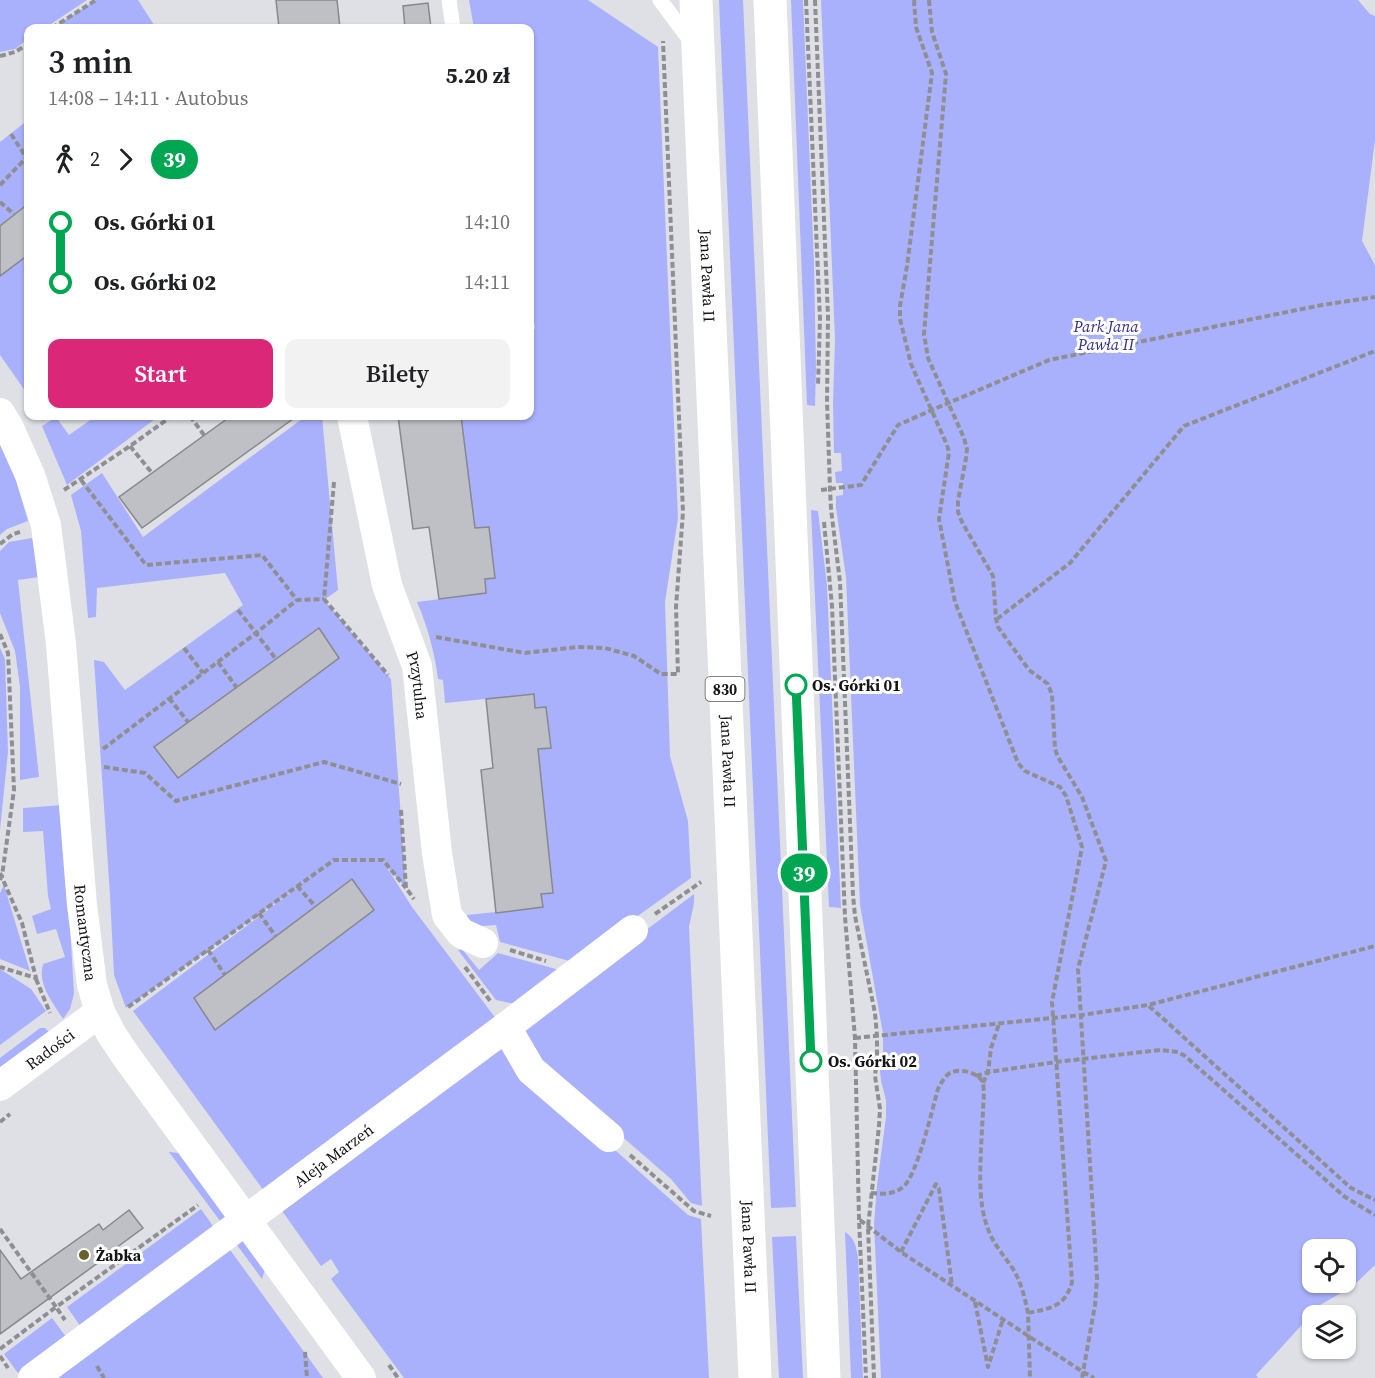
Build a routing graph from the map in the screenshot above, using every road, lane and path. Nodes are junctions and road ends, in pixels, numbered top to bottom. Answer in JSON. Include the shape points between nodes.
{"nodes":[{"id":1,"x":96,"y":0,"type":"edge"},
{"id":2,"x":449,"y":0,"type":"edge"},
{"id":3,"x":696,"y":0,"type":"edge"},
{"id":4,"x":770,"y":0,"type":"edge"},
{"id":5,"x":806,"y":0,"type":"edge"},
{"id":6,"x":815,"y":0,"type":"edge"},
{"id":7,"x":914,"y":0,"type":"edge"},
{"id":8,"x":929,"y":0,"type":"edge"},
{"id":9,"x":661,"y":1,"type":"edge"},
{"id":10,"x":58,"y":24,"type":"edge"},
{"id":11,"x":452,"y":24,"type":"edge"},
{"id":12,"x":24,"y":46,"type":"edge"},
{"id":13,"x":698,"y":52,"type":"junction"},
{"id":14,"x":0,"y":56,"type":"edge"},
{"id":15,"x":11,"y":134,"type":"dead end"},
{"id":16,"x":24,"y":153,"type":"edge"},
{"id":17,"x":24,"y":160,"type":"edge"},
{"id":18,"x":0,"y":185,"type":"edge"},
{"id":19,"x":0,"y":202,"type":"edge"},
{"id":20,"x":15,"y":214,"type":"dead end"},
{"id":21,"x":1375,"y":297,"type":"edge"},
{"id":22,"x":1375,"y":351,"type":"edge"},
{"id":23,"x":818,"y":391,"type":"dead end"},
{"id":24,"x":948,"y":403,"type":"junction"},
{"id":25,"x":932,"y":410,"type":"junction"},
{"id":26,"x":12,"y":419,"type":"edge"},
{"id":27,"x":166,"y":420,"type":"edge"},
{"id":28,"x":193,"y":420,"type":"edge"},
{"id":29,"x":353,"y":420,"type":"edge"},
{"id":30,"x":204,"y":435,"type":"dead end"},
{"id":31,"x":130,"y":446,"type":"junction"},
{"id":32,"x":152,"y":473,"type":"dead end"},
{"id":33,"x":333,"y":473,"type":"dead end"},
{"id":34,"x":820,"y":479,"type":"dead end"},
{"id":35,"x":81,"y":480,"type":"junction"},
{"id":36,"x":830,"y":489,"type":"junction"},
{"id":37,"x":64,"y":491,"type":"dead end"},
{"id":38,"x":822,"y":512,"type":"dead end"},
{"id":39,"x":21,"y":531,"type":"dead end"},
{"id":40,"x":0,"y":544,"type":"edge"},
{"id":41,"x":324,"y":599,"type":"junction"},
{"id":42,"x":297,"y":600,"type":"junction"},
{"id":43,"x":238,"y":610,"type":"dead end"},
{"id":44,"x":996,"y":619,"type":"junction"},
{"id":45,"x":255,"y":633,"type":"junction"},
{"id":46,"x":0,"y":634,"type":"edge"},
{"id":47,"x":432,"y":636,"type":"dead end"},
{"id":48,"x":184,"y":648,"type":"dead end"},
{"id":49,"x":276,"y":660,"type":"dead end"},
{"id":50,"x":218,"y":662,"type":"junction"},
{"id":51,"x":203,"y":673,"type":"junction"},
{"id":52,"x":391,"y":679,"type":"dead end"},
{"id":53,"x":237,"y":688,"type":"dead end"},
{"id":54,"x":170,"y":698,"type":"junction"},
{"id":55,"x":188,"y":722,"type":"dead end"},
{"id":56,"x":103,"y":749,"type":"dead end"},
{"id":57,"x":104,"y":767,"type":"dead end"},
{"id":58,"x":398,"y":773,"type":"dead end"},
{"id":59,"x":400,"y":807,"type":"dead end"},
{"id":60,"x":1,"y":876,"type":"edge"},
{"id":61,"x":701,"y":882,"type":"dead end"},
{"id":62,"x":297,"y":886,"type":"junction"},
{"id":63,"x":406,"y":888,"type":"junction"},
{"id":64,"x":416,"y":902,"type":"dead end"},
{"id":65,"x":316,"y":907,"type":"dead end"},
{"id":66,"x":259,"y":913,"type":"junction"},
{"id":67,"x":633,"y":930,"type":"joint"},
{"id":68,"x":276,"y":936,"type":"dead end"},
{"id":69,"x":483,"y":943,"type":"joint"},
{"id":70,"x":1375,"y":946,"type":"edge"},
{"id":71,"x":208,"y":950,"type":"junction"},
{"id":72,"x":459,"y":959,"type":"dead end"},
{"id":73,"x":0,"y":967,"type":"edge"},
{"id":74,"x":580,"y":970,"type":"junction"},
{"id":75,"x":225,"y":975,"type":"dead end"},
{"id":76,"x":36,"y":978,"type":"junction"},
{"id":77,"x":1148,"y":1005,"type":"junction"},
{"id":78,"x":113,"y":1010,"type":"junction"},
{"id":79,"x":1082,"y":1016,"type":"junction"},
{"id":80,"x":1053,"y":1018,"type":"junction"},
{"id":81,"x":53,"y":1019,"type":"dead end"},
{"id":82,"x":999,"y":1023,"type":"junction"},
{"id":83,"x":506,"y":1027,"type":"junction"},
{"id":84,"x":877,"y":1036,"type":"junction"},
{"id":85,"x":855,"y":1038,"type":"junction"},
{"id":86,"x":1083,"y":1059,"type":"junction"},
{"id":87,"x":1056,"y":1062,"type":"junction"},
{"id":88,"x":988,"y":1072,"type":"junction"},
{"id":89,"x":976,"y":1076,"type":"junction"},
{"id":90,"x":983,"y":1083,"type":"junction"},
{"id":91,"x":0,"y":1086,"type":"edge"},
{"id":92,"x":609,"y":1137,"type":"joint"},
{"id":93,"x":871,"y":1193,"type":"junction"},
{"id":94,"x":1375,"y":1200,"type":"edge"},
{"id":95,"x":201,"y":1203,"type":"dead end"},
{"id":96,"x":1375,"y":1215,"type":"edge"},
{"id":97,"x":711,"y":1216,"type":"dead end"},
{"id":98,"x":860,"y":1219,"type":"junction"},
{"id":99,"x":246,"y":1220,"type":"junction"},
{"id":100,"x":868,"y":1227,"type":"junction"},
{"id":101,"x":0,"y":1228,"type":"edge"},
{"id":102,"x":900,"y":1252,"type":"junction"},
{"id":103,"x":952,"y":1285,"type":"junction"},
{"id":104,"x":975,"y":1301,"type":"junction"},
{"id":105,"x":1028,"y":1313,"type":"junction"},
{"id":106,"x":1003,"y":1319,"type":"junction"},
{"id":107,"x":1028,"y":1336,"type":"junction"},
{"id":108,"x":304,"y":1345,"type":"dead end"},
{"id":109,"x":1083,"y":1372,"type":"junction"},
{"id":110,"x":33,"y":1378,"type":"edge"},
{"id":111,"x":307,"y":1378,"type":"edge"},
{"id":112,"x":361,"y":1378,"type":"edge"},
{"id":113,"x":755,"y":1378,"type":"edge"},
{"id":114,"x":824,"y":1378,"type":"edge"},
{"id":115,"x":866,"y":1378,"type":"edge"},
{"id":116,"x":874,"y":1378,"type":"edge"},
{"id":117,"x":1030,"y":1378,"type":"edge"},
{"id":118,"x":1082,"y":1378,"type":"edge"},
{"id":119,"x":1095,"y":1378,"type":"edge"}],
"edges":[{"from":1,"to":10,"type":"path"},
{"from":2,"to":11,"type":"lane"},
{"from":3,"to":13,"type":"main road","name":"Jana Pawła II","number":"830"},
{"from":4,"to":114,"type":"main road"},
{"from":5,"to":23,"type":"path","via":[[820,319]]},
{"from":6,"to":36,"type":"path","via":[[828,317]]},
{"from":7,"to":25,"type":"path","via":[[916,27],[932,74],[900,319],[911,364]]},
{"from":8,"to":24,"type":"path","via":[[932,32],[946,74],[924,334],[928,358]]},
{"from":9,"to":13,"type":"lane"},
{"from":9,"to":47,"type":"path","via":[[683,512],[676,607],[678,674],[661,674],[634,656],[605,648],[525,653]]},
{"from":12,"to":14,"type":"path"},
{"from":13,"to":113,"type":"main road","name":"Jana Pawła II","number":"830"},
{"from":15,"to":16,"type":"path"},
{"from":17,"to":18,"type":"path"},
{"from":19,"to":20,"type":"path"},
{"from":21,"to":24,"type":"path","via":[[1049,360]]},
{"from":22,"to":44,"type":"path","via":[[1184,426],[1070,563]]},
{"from":24,"to":25,"type":"path"},
{"from":24,"to":44,"type":"path","via":[[967,449],[958,512],[993,576]]},
{"from":25,"to":36,"type":"path","via":[[898,425],[861,485]]},
{"from":25,"to":80,"type":"path","via":[[949,452],[939,519],[955,602],[1017,763],[1025,771],[1060,787],[1082,847],[1055,983]]},
{"from":26,"to":78,"type":"street","name":"Romantyczna","via":[[46,525],[61,644],[92,985]]},
{"from":27,"to":31,"type":"path"},
{"from":28,"to":30,"type":"path"},
{"from":29,"to":69,"type":"street","name":"Przytulna","via":[[391,615],[417,666],[447,915],[461,933]]},
{"from":31,"to":32,"type":"path"},
{"from":31,"to":35,"type":"path"},
{"from":33,"to":41,"type":"path"},
{"from":34,"to":36,"type":"path","via":[[821,490]]},
{"from":35,"to":37,"type":"path"},
{"from":35,"to":42,"type":"path","via":[[146,565],[262,555]]},
{"from":36,"to":84,"type":"path","via":[[840,582],[854,906]]},
{"from":38,"to":85,"type":"path","via":[[832,606],[845,917]]},
{"from":39,"to":40,"type":"path"},
{"from":41,"to":42,"type":"path"},
{"from":41,"to":52,"type":"path"},
{"from":42,"to":45,"type":"path"},
{"from":43,"to":45,"type":"path"},
{"from":44,"to":79,"type":"path","via":[[1029,670],[1048,684],[1055,749],[1082,797],[1106,861],[1078,969]]},
{"from":45,"to":49,"type":"path"},
{"from":45,"to":50,"type":"path"},
{"from":46,"to":60,"type":"path","via":[[8,653],[14,790]]},
{"from":48,"to":51,"type":"path"},
{"from":50,"to":51,"type":"path"},
{"from":50,"to":53,"type":"path"},
{"from":51,"to":54,"type":"path"},
{"from":54,"to":55,"type":"path"},
{"from":54,"to":56,"type":"path"},
{"from":57,"to":58,"type":"path","via":[[145,773],[176,801],[324,762],[399,784]]},
{"from":59,"to":63,"type":"path"},
{"from":60,"to":76,"type":"path","via":[[22,923]]},
{"from":61,"to":67,"type":"path"},
{"from":62,"to":63,"type":"path","via":[[334,860],[383,860]]},
{"from":62,"to":65,"type":"path"},
{"from":62,"to":66,"type":"path"},
{"from":63,"to":64,"type":"path"},
{"from":66,"to":68,"type":"path"},
{"from":66,"to":71,"type":"path"},
{"from":67,"to":74,"type":"street","name":"Aleja Marzeń"},
{"from":69,"to":74,"type":"path"},
{"from":70,"to":77,"type":"path"},
{"from":71,"to":75,"type":"path"},
{"from":71,"to":78,"type":"path"},
{"from":72,"to":83,"type":"path"},
{"from":73,"to":76,"type":"path"},
{"from":74,"to":83,"type":"street","name":"Aleja Marzeń"},
{"from":76,"to":81,"type":"path"},
{"from":77,"to":79,"type":"path"},
{"from":77,"to":94,"type":"path","via":[[1351,1188]]},
{"from":78,"to":91,"type":"street","name":"Radości"},
{"from":78,"to":99,"type":"street","name":"Romantyczna","via":[[116,1042]]},
{"from":79,"to":80,"type":"path"},
{"from":79,"to":86,"type":"path"},
{"from":80,"to":82,"type":"path"},
{"from":80,"to":87,"type":"path"},
{"from":82,"to":84,"type":"path"},
{"from":82,"to":88,"type":"path"},
{"from":83,"to":92,"type":"street","via":[[531,1070]]},
{"from":83,"to":99,"type":"street","name":"Aleja Marzeń"},
{"from":84,"to":85,"type":"path"},
{"from":84,"to":93,"type":"path","via":[[875,1082],[880,1118]]},
{"from":85,"to":98,"type":"path"},
{"from":86,"to":87,"type":"path"},
{"from":86,"to":96,"type":"path","via":[[1160,1050],[1178,1052],[1345,1197]]},
{"from":86,"to":109,"type":"path","via":[[1096,1278]]},
{"from":87,"to":88,"type":"path"},
{"from":87,"to":105,"type":"path","via":[[1072,1282],[1060,1304]]},
{"from":88,"to":89,"type":"path"},
{"from":88,"to":90,"type":"path"},
{"from":89,"to":90,"type":"path"},
{"from":89,"to":93,"type":"path","via":[[958,1071],[942,1080],[909,1182],[892,1193]]},
{"from":90,"to":105,"type":"path","via":[[981,1204],[990,1234],[1021,1286]]},
{"from":92,"to":97,"type":"path","via":[[694,1211]]},
{"from":93,"to":100,"type":"path"},
{"from":95,"to":101,"type":"path","via":[[56,1307]]},
{"from":98,"to":100,"type":"path"},
{"from":98,"to":115,"type":"path"},
{"from":99,"to":110,"type":"street","name":"Aleja Marzeń"},
{"from":99,"to":112,"type":"street","name":"Romantyczna"},
{"from":100,"to":102,"type":"path"},
{"from":100,"to":116,"type":"path"},
{"from":102,"to":103,"type":"path"},
{"from":102,"to":103,"type":"path","via":[[936,1184]]},
{"from":103,"to":104,"type":"path"},
{"from":104,"to":106,"type":"path"},
{"from":104,"to":106,"type":"path","via":[[988,1367]]},
{"from":105,"to":107,"type":"path"},
{"from":106,"to":107,"type":"path"},
{"from":107,"to":109,"type":"path"},
{"from":107,"to":117,"type":"path"},
{"from":108,"to":111,"type":"path"},
{"from":109,"to":118,"type":"path"},
{"from":109,"to":119,"type":"path"}]}
